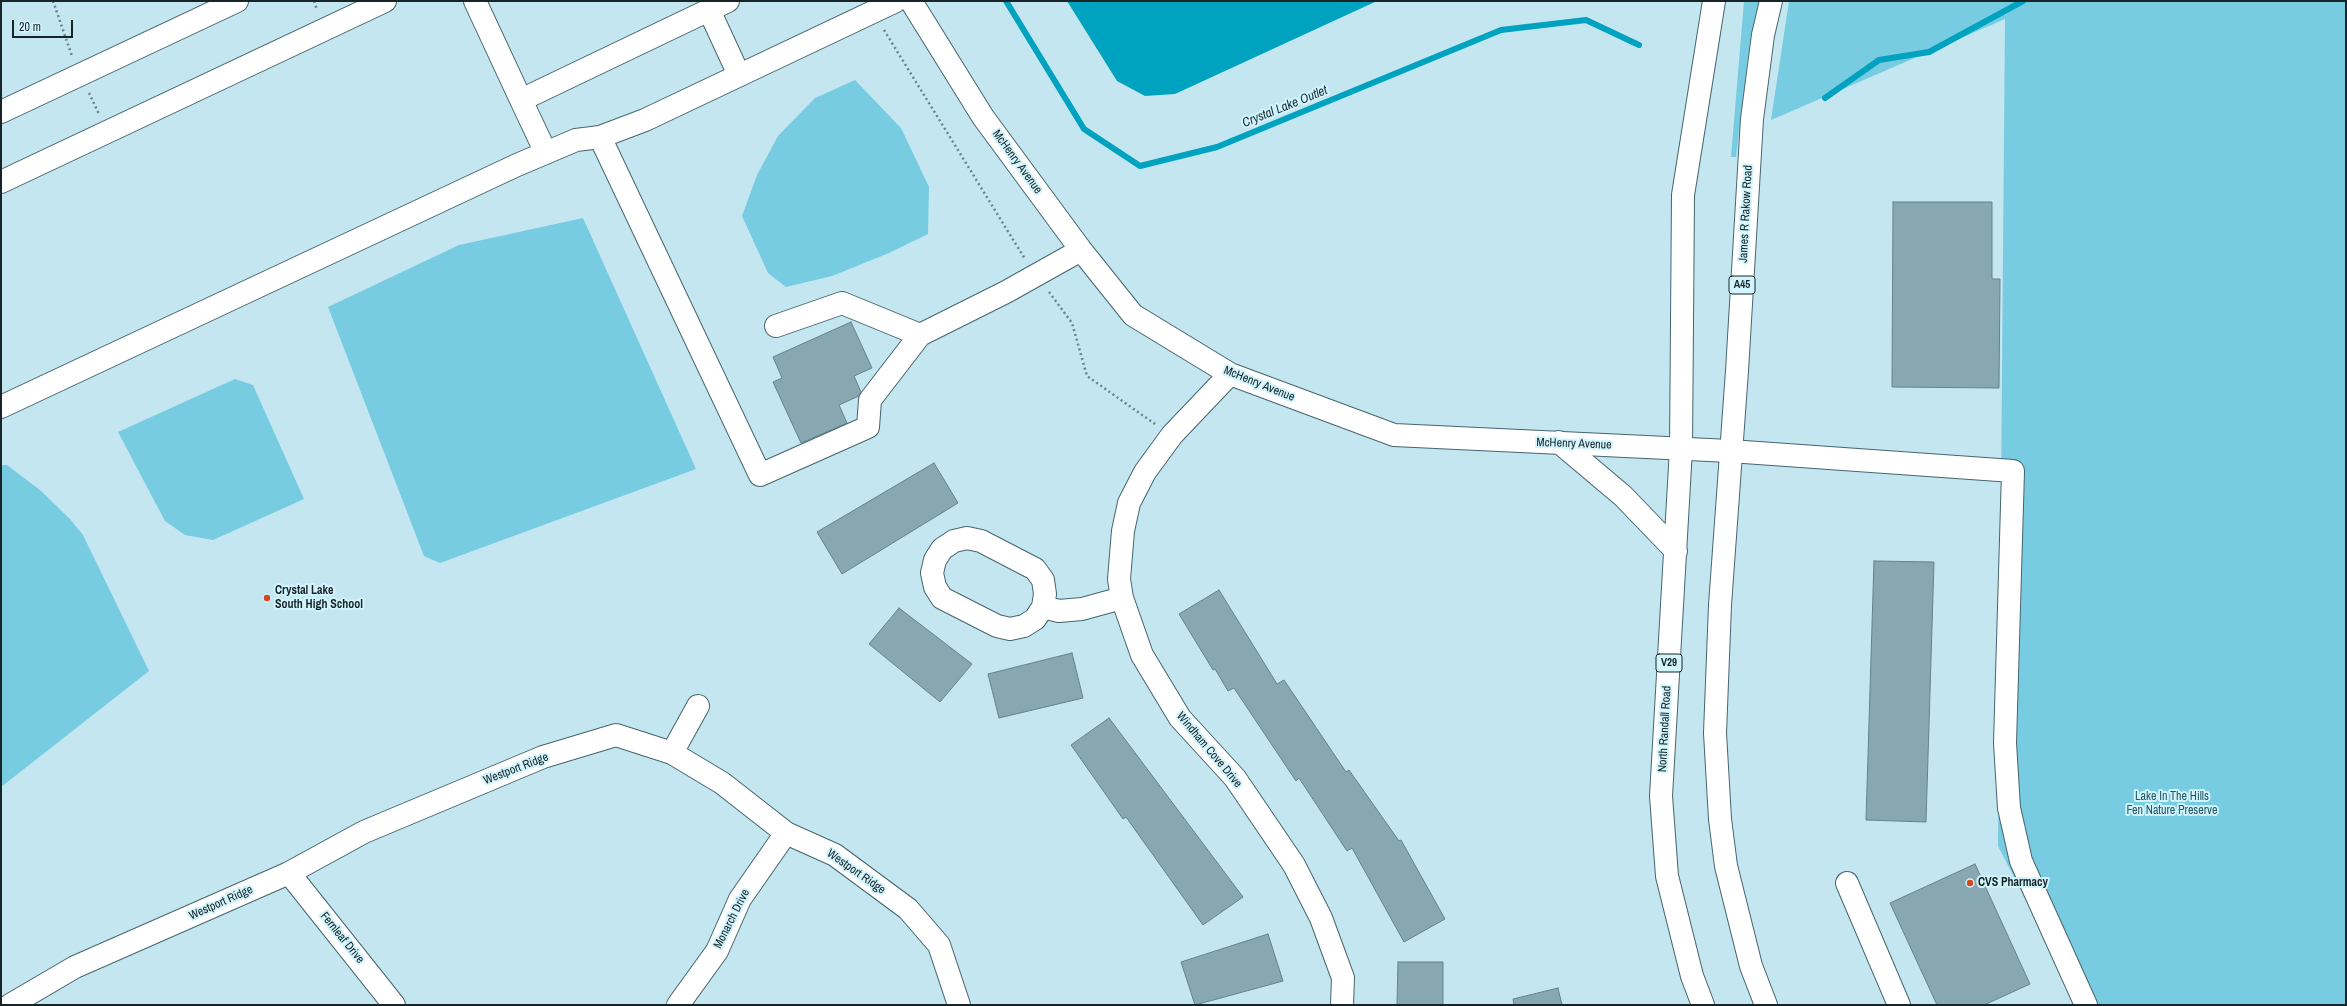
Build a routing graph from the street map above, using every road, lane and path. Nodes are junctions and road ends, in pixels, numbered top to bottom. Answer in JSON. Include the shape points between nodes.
{"nodes":[{"id":1,"x":53,"y":1,"type":"edge"},
{"id":2,"x":237,"y":1,"type":"edge"},
{"id":3,"x":385,"y":1,"type":"edge"},
{"id":4,"x":475,"y":1,"type":"edge"},
{"id":5,"x":728,"y":1,"type":"edge"},
{"id":6,"x":896,"y":1,"type":"edge"},
{"id":7,"x":911,"y":1,"type":"edge"},
{"id":8,"x":1714,"y":1,"type":"edge"},
{"id":9,"x":1771,"y":1,"type":"edge"},
{"id":10,"x":709,"y":10,"type":"junction"},
{"id":11,"x":882,"y":26,"type":"dead end"},
{"id":12,"x":72,"y":56,"type":"dead end"},
{"id":13,"x":739,"y":75,"type":"junction"},
{"id":14,"x":86,"y":87,"type":"dead end"},
{"id":15,"x":521,"y":100,"type":"junction"},
{"id":16,"x":1,"y":112,"type":"edge"},
{"id":17,"x":102,"y":121,"type":"dead end"},
{"id":18,"x":600,"y":137,"type":"junction"},
{"id":19,"x":546,"y":153,"type":"junction"},
{"id":20,"x":1,"y":182,"type":"edge"},
{"id":21,"x":1081,"y":250,"type":"junction"},
{"id":22,"x":1024,"y":257,"type":"dead end"},
{"id":23,"x":1048,"y":290,"type":"dead end"},
{"id":24,"x":776,"y":326,"type":"dead end"},
{"id":25,"x":920,"y":335,"type":"junction"},
{"id":26,"x":1230,"y":374,"type":"junction"},
{"id":27,"x":1,"y":407,"type":"edge"},
{"id":28,"x":1172,"y":435,"type":"junction"},
{"id":29,"x":1559,"y":442,"type":"junction"},
{"id":30,"x":1682,"y":449,"type":"junction"},
{"id":31,"x":1730,"y":451,"type":"junction"},
{"id":32,"x":1676,"y":551,"type":"junction"},
{"id":33,"x":1122,"y":598,"type":"junction"},
{"id":34,"x":1043,"y":607,"type":"junction"},
{"id":35,"x":698,"y":706,"type":"dead end"},
{"id":36,"x":672,"y":753,"type":"junction"},
{"id":37,"x":786,"y":833,"type":"junction"},
{"id":38,"x":289,"y":873,"type":"junction"},
{"id":39,"x":1847,"y":882,"type":"dead end"},
{"id":40,"x":10,"y":1005,"type":"edge"},
{"id":41,"x":394,"y":1005,"type":"edge"},
{"id":42,"x":678,"y":1005,"type":"edge"},
{"id":43,"x":959,"y":1005,"type":"edge"},
{"id":44,"x":1342,"y":1005,"type":"edge"},
{"id":45,"x":1703,"y":1005,"type":"edge"},
{"id":46,"x":1766,"y":1005,"type":"edge"},
{"id":47,"x":1899,"y":1005,"type":"edge"},
{"id":48,"x":2086,"y":1005,"type":"edge"}],
"edges":[{"from":1,"to":12,"type":"path"},
{"from":2,"to":16,"type":"street"},
{"from":3,"to":20,"type":"street"},
{"from":4,"to":15,"type":"street"},
{"from":5,"to":10,"type":"street"},
{"from":6,"to":13,"type":"street"},
{"from":7,"to":21,"type":"street","name":"McHenry Avenue","via":[[983,117]]},
{"from":8,"to":30,"type":"street","via":[[1683,195]]},
{"from":9,"to":31,"type":"street","name":"James R Rakow Road","number":"A45","via":[[1763,35],[1752,119]]},
{"from":10,"to":13,"type":"street"},
{"from":10,"to":15,"type":"street"},
{"from":11,"to":22,"type":"path"},
{"from":13,"to":18,"type":"street","via":[[645,120]]},
{"from":14,"to":17,"type":"path"},
{"from":15,"to":19,"type":"street"},
{"from":18,"to":19,"type":"street","via":[[576,140]]},
{"from":18,"to":25,"type":"street","via":[[760,474],[868,427],[870,400]]},
{"from":19,"to":27,"type":"street"},
{"from":21,"to":25,"type":"street","via":[[1006,292]]},
{"from":21,"to":26,"type":"street","name":"McHenry Avenue","via":[[1133,315]]},
{"from":23,"to":28,"type":"path","via":[[1072,323],[1087,376]]},
{"from":24,"to":25,"type":"street","via":[[842,303]]},
{"from":26,"to":28,"type":"street","name":"Windham Cove Drive"},
{"from":26,"to":29,"type":"street","name":"McHenry Avenue","via":[[1394,435]]},
{"from":28,"to":33,"type":"street","name":"Windham Cove Drive","via":[[1145,472],[1129,503],[1123,531],[1120,579]]},
{"from":29,"to":30,"type":"street","name":"McHenry Avenue"},
{"from":29,"to":32,"type":"street","via":[[1623,496]]},
{"from":30,"to":31,"type":"street","name":"McHenry Avenue"},
{"from":30,"to":32,"type":"street","name":"North Randall Road","number":"V29"},
{"from":31,"to":46,"type":"street","via":[[1720,606],[1716,734],[1720,819],[1732,892],[1751,966]]},
{"from":31,"to":48,"type":"street","name":"McHenry Avenue","via":[[2013,471],[2005,743],[2009,808],[2020,861]]},
{"from":32,"to":45,"type":"street","name":"North Randall Road","number":"V29","via":[[1661,796],[1667,876],[1692,976]]},
{"from":33,"to":34,"type":"street","via":[[1082,609],[1059,611]]},
{"from":33,"to":44,"type":"street","name":"Windham Cove Drive","via":[[1142,655],[1180,718],[1235,778],[1294,865],[1321,918],[1343,978]]},
{"from":34,"to":34,"type":"street","via":[[1043,580],[1035,569],[981,541],[967,538],[954,541],[942,548],[934,560],[932,573],[935,587],[942,598],[997,626],[1010,629],[1024,626],[1035,619]]},
{"from":35,"to":36,"type":"street"},
{"from":36,"to":37,"type":"street","name":"Westport Ridge","via":[[722,783]]},
{"from":36,"to":38,"type":"street","name":"Westport Ridge","via":[[616,735],[543,757],[364,832]]},
{"from":37,"to":42,"type":"street","name":"Monarch Drive","via":[[740,899],[717,951]]},
{"from":37,"to":43,"type":"street","name":"Westport Ridge","via":[[835,855],[908,909],[939,945]]},
{"from":38,"to":40,"type":"street","name":"Westport Ridge","via":[[75,967]]},
{"from":38,"to":41,"type":"street","name":"Fernleaf Drive"},
{"from":39,"to":47,"type":"street"}]}
